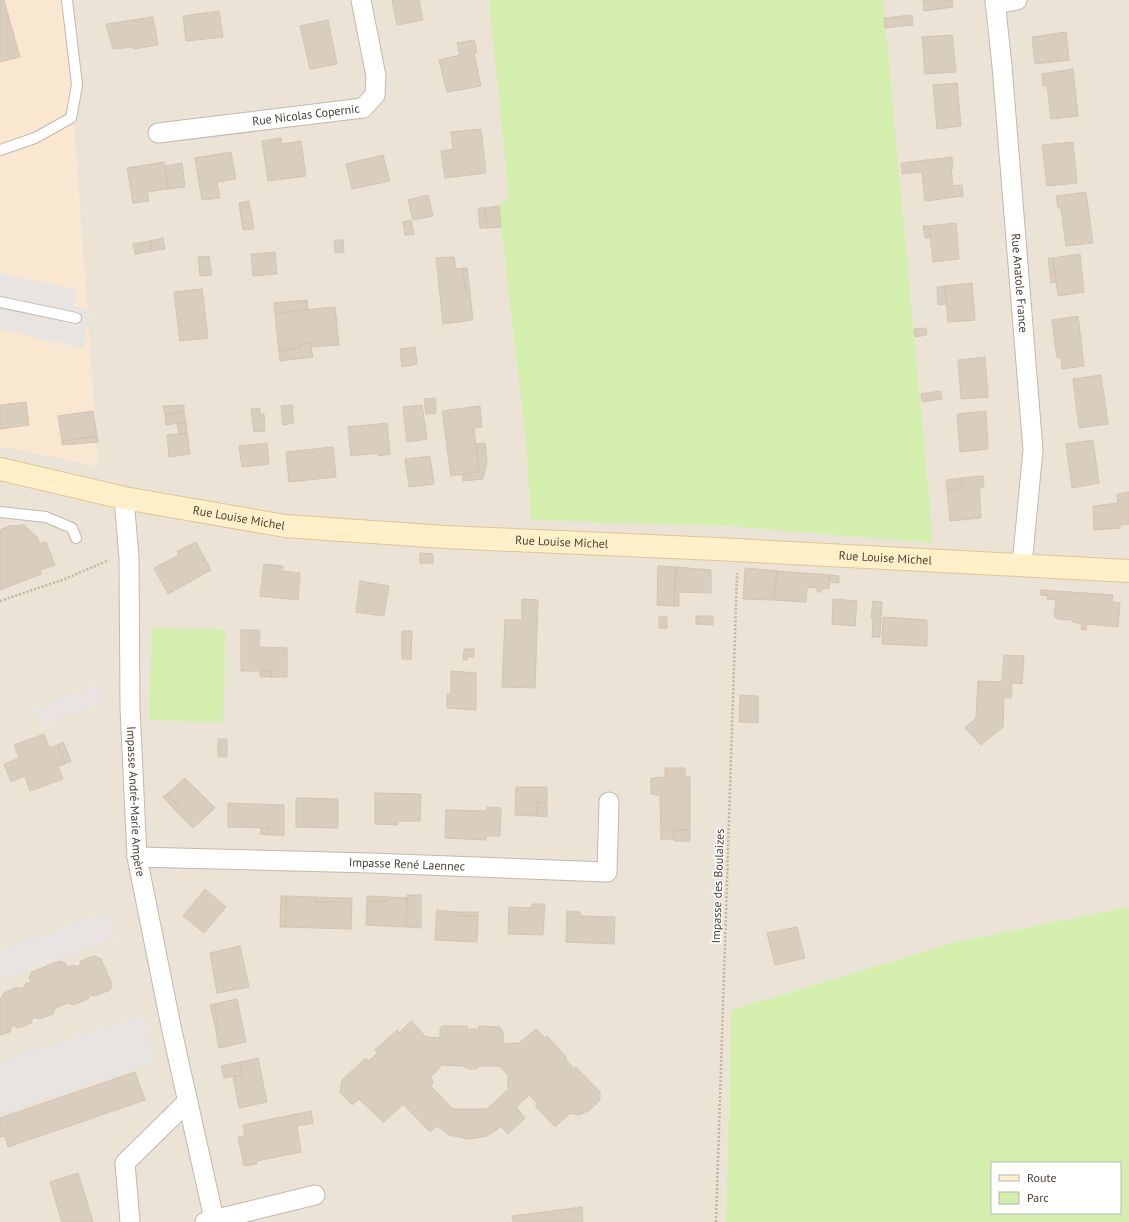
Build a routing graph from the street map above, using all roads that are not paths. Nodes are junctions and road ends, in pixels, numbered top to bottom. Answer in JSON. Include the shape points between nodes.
{"nodes":[{"id":1,"x":67,"y":0,"type":"edge"},
{"id":2,"x":361,"y":0,"type":"edge"},
{"id":3,"x":1017,"y":0,"type":"edge"},
{"id":4,"x":995,"y":2,"type":"edge"},
{"id":5,"x":158,"y":133,"type":"dead end"},
{"id":6,"x":0,"y":150,"type":"edge"},
{"id":7,"x":0,"y":302,"type":"edge"},
{"id":8,"x":76,"y":318,"type":"dead end"},
{"id":9,"x":0,"y":469,"type":"edge"},
{"id":10,"x":124,"y":498,"type":"junction"},
{"id":11,"x":0,"y":512,"type":"edge"},
{"id":12,"x":76,"y":538,"type":"dead end"},
{"id":13,"x":1022,"y":565,"type":"junction"},
{"id":14,"x":1129,"y":571,"type":"edge"},
{"id":15,"x":609,"y":802,"type":"dead end"},
{"id":16,"x":137,"y":857,"type":"junction"},
{"id":17,"x":188,"y":1101,"type":"junction"},
{"id":18,"x":315,"y":1195,"type":"dead end"},
{"id":19,"x":210,"y":1221,"type":"edge"},
{"id":20,"x":130,"y":1222,"type":"edge"}],
"edges":[{"from":1,"to":6,"type":"lane","via":[[77,85],[71,118],[35,138]]},
{"from":2,"to":5,"type":"street","name":"Rue Nicolas Copernic","via":[[376,76],[375,95],[363,108]]},
{"from":3,"to":4,"type":"street"},
{"from":4,"to":13,"type":"street","name":"Rue Anatole France","via":[[1033,450]]},
{"from":7,"to":8,"type":"lane"},
{"from":9,"to":10,"type":"street","name":"Rue Louise Michel"},
{"from":10,"to":13,"type":"street","name":"Rue Louise Michel","via":[[285,526],[445,537]]},
{"from":10,"to":16,"type":"street","name":"Impasse André-Marie Ampère","via":[[129,558],[130,708]]},
{"from":11,"to":12,"type":"lane","via":[[46,517],[72,528]]},
{"from":13,"to":14,"type":"street","name":"Rue Louise Michel"},
{"from":15,"to":16,"type":"street","name":"Impasse René Laennec","via":[[606,872]]},
{"from":16,"to":17,"type":"street","name":"Impasse André-Marie Ampère"},
{"from":17,"to":19,"type":"street","name":"Impasse André-Marie Ampère"},
{"from":17,"to":20,"type":"street","via":[[125,1163]]},
{"from":18,"to":19,"type":"street","name":"Impasse André-Marie Ampère"}]}
